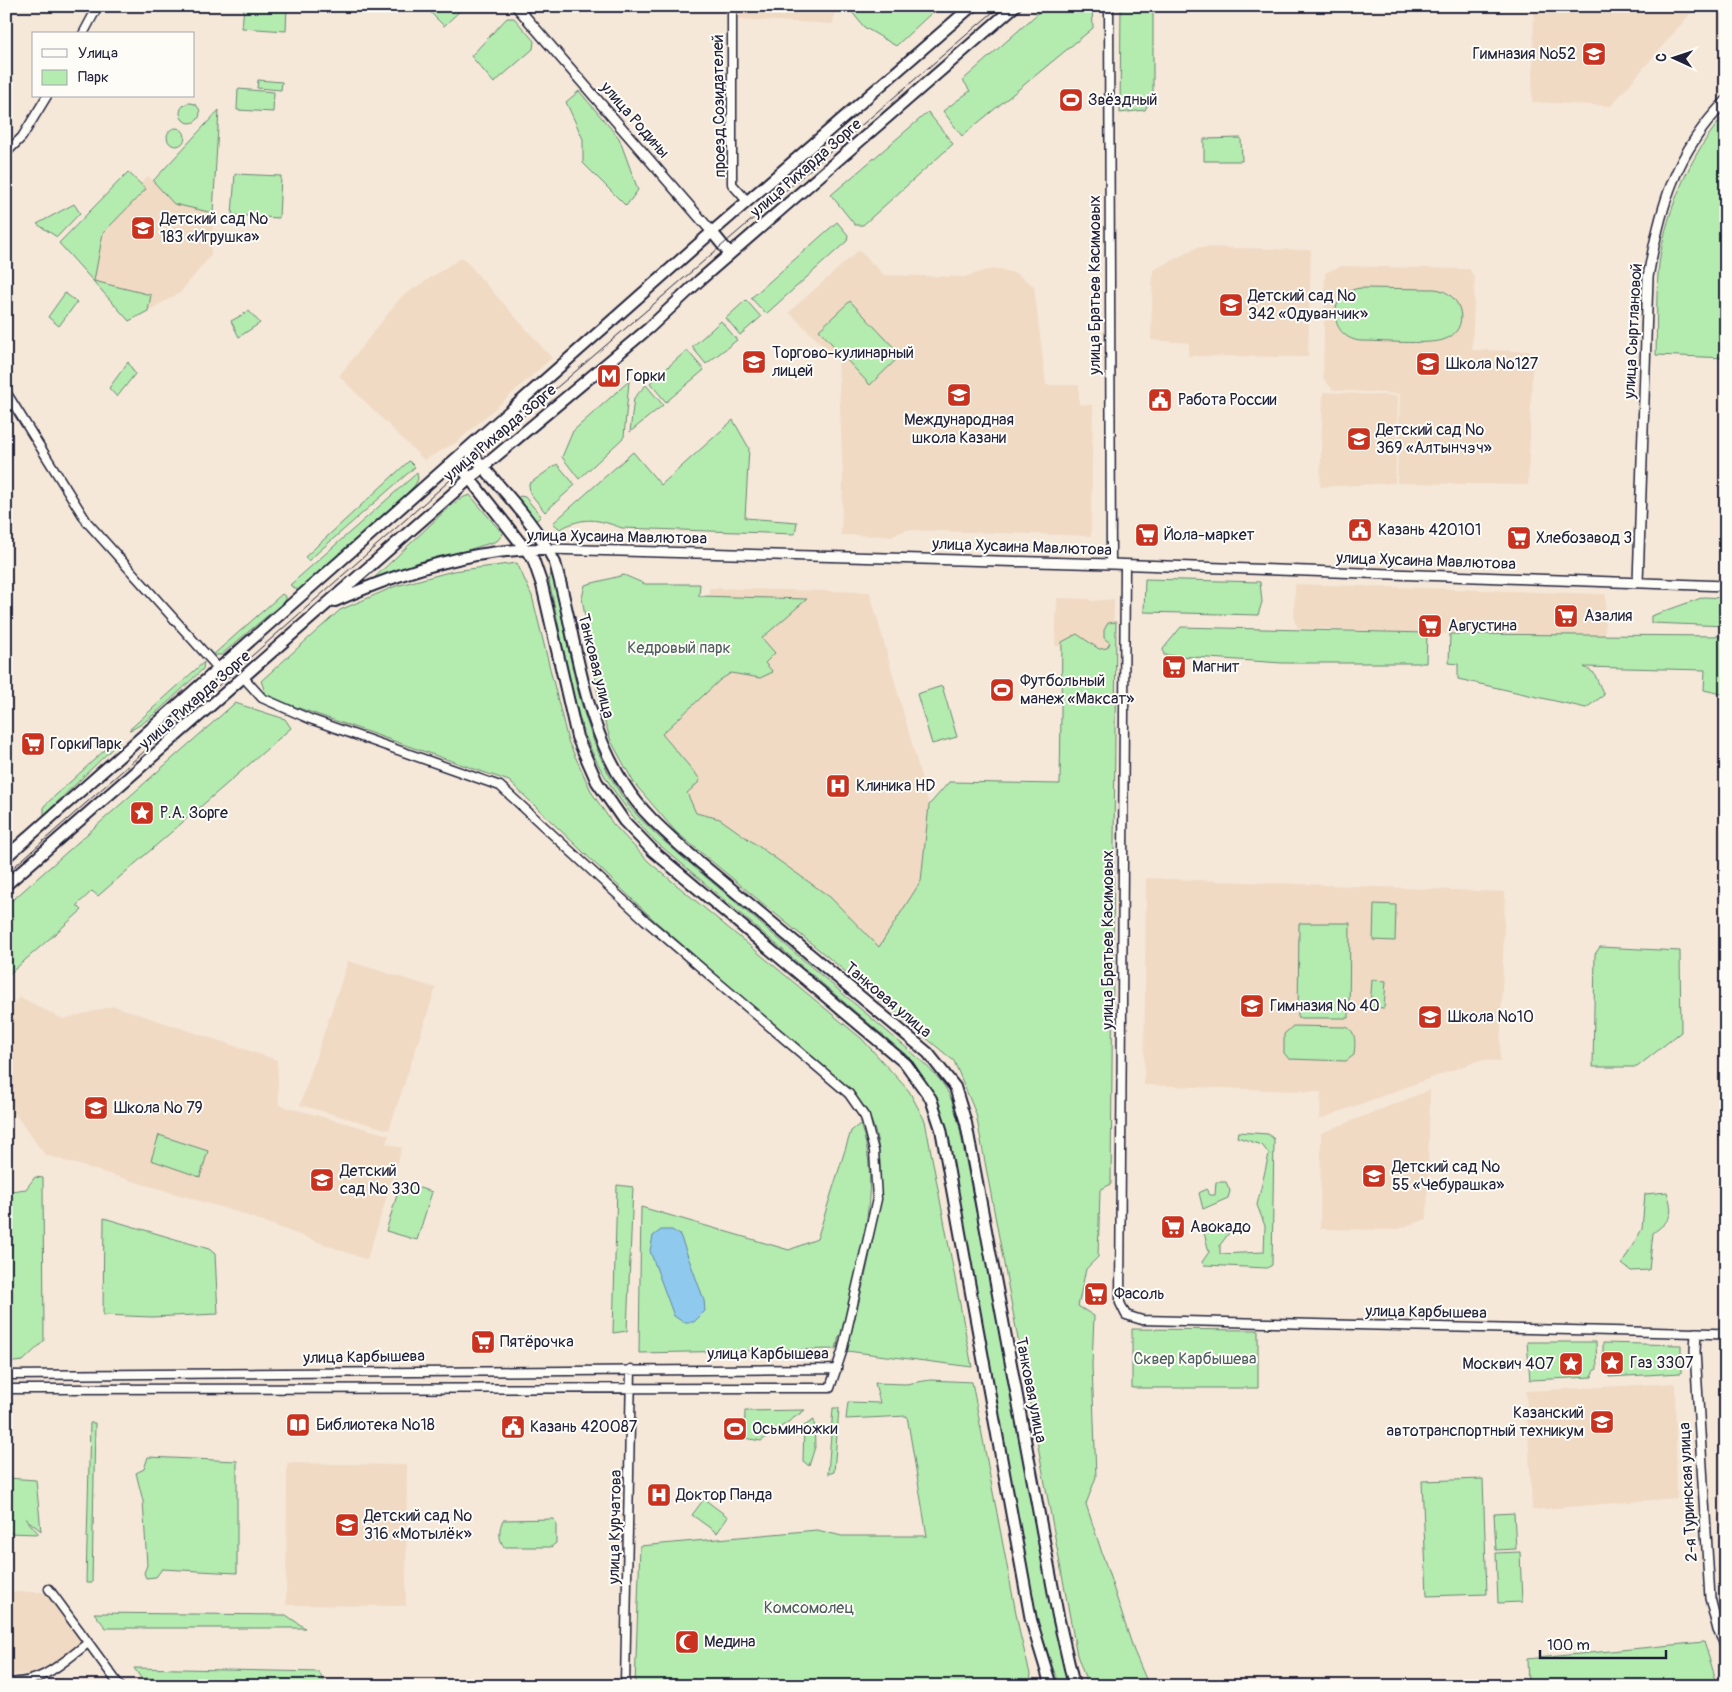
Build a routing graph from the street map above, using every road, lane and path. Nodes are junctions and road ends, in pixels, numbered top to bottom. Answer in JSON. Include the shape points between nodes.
{"nodes":[{"id":1,"x":98,"y":6,"type":"edge"},
{"id":2,"x":516,"y":6,"type":"edge"},
{"id":3,"x":732,"y":6,"type":"edge"},
{"id":4,"x":972,"y":6,"type":"edge"},
{"id":5,"x":1015,"y":6,"type":"edge"},
{"id":6,"x":1108,"y":6,"type":"edge"},
{"id":7,"x":84,"y":32,"type":"edge"},
{"id":8,"x":46,"y":98,"type":"edge"},
{"id":9,"x":1726,"y":100,"type":"edge"},
{"id":10,"x":6,"y":153,"type":"edge"},
{"id":11,"x":747,"y":201,"type":"junction"},
{"id":12,"x":712,"y":232,"type":"junction"},
{"id":13,"x":730,"y":254,"type":"junction"},
{"id":14,"x":6,"y":392,"type":"edge"},
{"id":15,"x":468,"y":449,"type":"junction"},
{"id":16,"x":455,"y":460,"type":"junction"},
{"id":17,"x":483,"y":467,"type":"junction"},
{"id":18,"x":470,"y":478,"type":"junction"},
{"id":19,"x":527,"y":549,"type":"junction"},
{"id":20,"x":548,"y":549,"type":"junction"},
{"id":21,"x":1111,"y":564,"type":"junction"},
{"id":22,"x":1125,"y":565,"type":"junction"},
{"id":23,"x":1638,"y":583,"type":"junction"},
{"id":24,"x":1726,"y":586,"type":"edge"},
{"id":25,"x":325,"y":605,"type":"junction"},
{"id":26,"x":219,"y":669,"type":"junction"},
{"id":27,"x":244,"y":678,"type":"junction"},
{"id":28,"x":6,"y":857,"type":"edge"},
{"id":29,"x":6,"y":885,"type":"edge"},
{"id":30,"x":1126,"y":1315,"type":"joint"},
{"id":31,"x":1696,"y":1333,"type":"junction"},
{"id":32,"x":1726,"y":1334,"type":"edge"},
{"id":33,"x":631,"y":1369,"type":"junction"},
{"id":34,"x":836,"y":1369,"type":"junction"},
{"id":35,"x":6,"y":1375,"type":"edge"},
{"id":36,"x":631,"y":1388,"type":"junction"},
{"id":37,"x":6,"y":1389,"type":"edge"},
{"id":38,"x":49,"y":1589,"type":"dead end"},
{"id":39,"x":88,"y":1643,"type":"junction"},
{"id":40,"x":1726,"y":1646,"type":"edge"},
{"id":41,"x":6,"y":1682,"type":"edge"},
{"id":42,"x":120,"y":1686,"type":"edge"},
{"id":43,"x":625,"y":1686,"type":"edge"},
{"id":44,"x":1051,"y":1686,"type":"edge"},
{"id":45,"x":1074,"y":1686,"type":"edge"}],
"edges":[{"from":1,"to":7,"type":"street"},
{"from":2,"to":12,"type":"street","name":"улица Родины"},
{"from":3,"to":11,"type":"street","name":"проезд Созидателей","via":[[732,184]]},
{"from":4,"to":11,"type":"main road","name":"улица Рихарда Зорге"},
{"from":5,"to":13,"type":"main road","name":"улица Рихарда Зорге"},
{"from":6,"to":21,"type":"street","name":"улица Братьев Касимовых"},
{"from":8,"to":10,"type":"street","via":[[22,138]]},
{"from":9,"to":23,"type":"street","name":"улица Сыртлановой","via":[[1712,115],[1674,174],[1656,230],[1648,277]]},
{"from":11,"to":12,"type":"main road","name":"улица Рихарда Зорге"},
{"from":12,"to":13,"type":"main road","name":"улица Родины"},
{"from":12,"to":15,"type":"main road","name":"улица Рихарда Зорге"},
{"from":13,"to":17,"type":"main road","name":"улица Рихарда Зорге"},
{"from":14,"to":26,"type":"street","via":[[77,508]]},
{"from":15,"to":16,"type":"main road","name":"улица Рихарда Зорге"},
{"from":15,"to":17,"type":"main road","name":"Танковая улица"},
{"from":16,"to":18,"type":"main road","name":"Танковая улица"},
{"from":16,"to":26,"type":"main road","name":"улица Рихарда Зорге"},
{"from":17,"to":18,"type":"main road","name":"улица Рихарда Зорге"},
{"from":17,"to":20,"type":"main road","name":"Танковая улица"},
{"from":18,"to":19,"type":"main road","name":"Танковая улица"},
{"from":18,"to":25,"type":"main road","name":"улица Рихарда Зорге"},
{"from":19,"to":20,"type":"main road","name":"улица Хусаина Мавлютова"},
{"from":19,"to":25,"type":"main road","name":"улица Хусаина Мавлютова","via":[[436,564],[388,578]]},
{"from":19,"to":44,"type":"main road","name":"Танковая улица","via":[[541,578],[577,737],[597,782],[624,821],[653,851],[906,1064],[931,1100],[941,1129],[1031,1620]]},
{"from":20,"to":21,"type":"street","name":"улица Хусаина Мавлютова"},
{"from":20,"to":45,"type":"main road","name":"Танковая улица","via":[[562,587],[588,708],[602,744],[626,787],[652,819],[685,850],[928,1053],[955,1087],[966,1123],[1058,1616]]},
{"from":21,"to":22,"type":"street","name":"улица Хусаина Мавлютова"},
{"from":22,"to":23,"type":"street","name":"улица Хусаина Мавлютова"},
{"from":22,"to":30,"type":"street","name":"улица Братьев Касимовых","via":[[1120,1303]]},
{"from":23,"to":24,"type":"street","name":"улица Хусаина Мавлютова"},
{"from":25,"to":27,"type":"main road","name":"улица Рихарда Зорге"},
{"from":26,"to":28,"type":"main road","name":"улица Рихарда Зорге"},
{"from":27,"to":29,"type":"main road","name":"улица Рихарда Зорге"},
{"from":27,"to":34,"type":"street","via":[[262,698],[500,786],[645,920],[850,1094],[865,1117],[874,1151],[877,1199]]},
{"from":30,"to":31,"type":"street","name":"улица Карбышева","via":[[1142,1320]]},
{"from":31,"to":32,"type":"street","name":"улица Карбышева"},
{"from":31,"to":40,"type":"street","name":"2-я Туринская улица","via":[[1710,1598],[1718,1630]]},
{"from":33,"to":34,"type":"street","name":"улица Карбышева"},
{"from":33,"to":35,"type":"street","name":"улица Карбышева"},
{"from":33,"to":36,"type":"street","name":"улица Курчатова"},
{"from":34,"to":36,"type":"street","name":"улица Карбышева","via":[[830,1388]]},
{"from":36,"to":37,"type":"street","name":"улица Карбышева"},
{"from":36,"to":43,"type":"street","name":"улица Курчатова"},
{"from":38,"to":39,"type":"street"},
{"from":39,"to":41,"type":"street","via":[[36,1680]]},
{"from":39,"to":42,"type":"street"}]}
